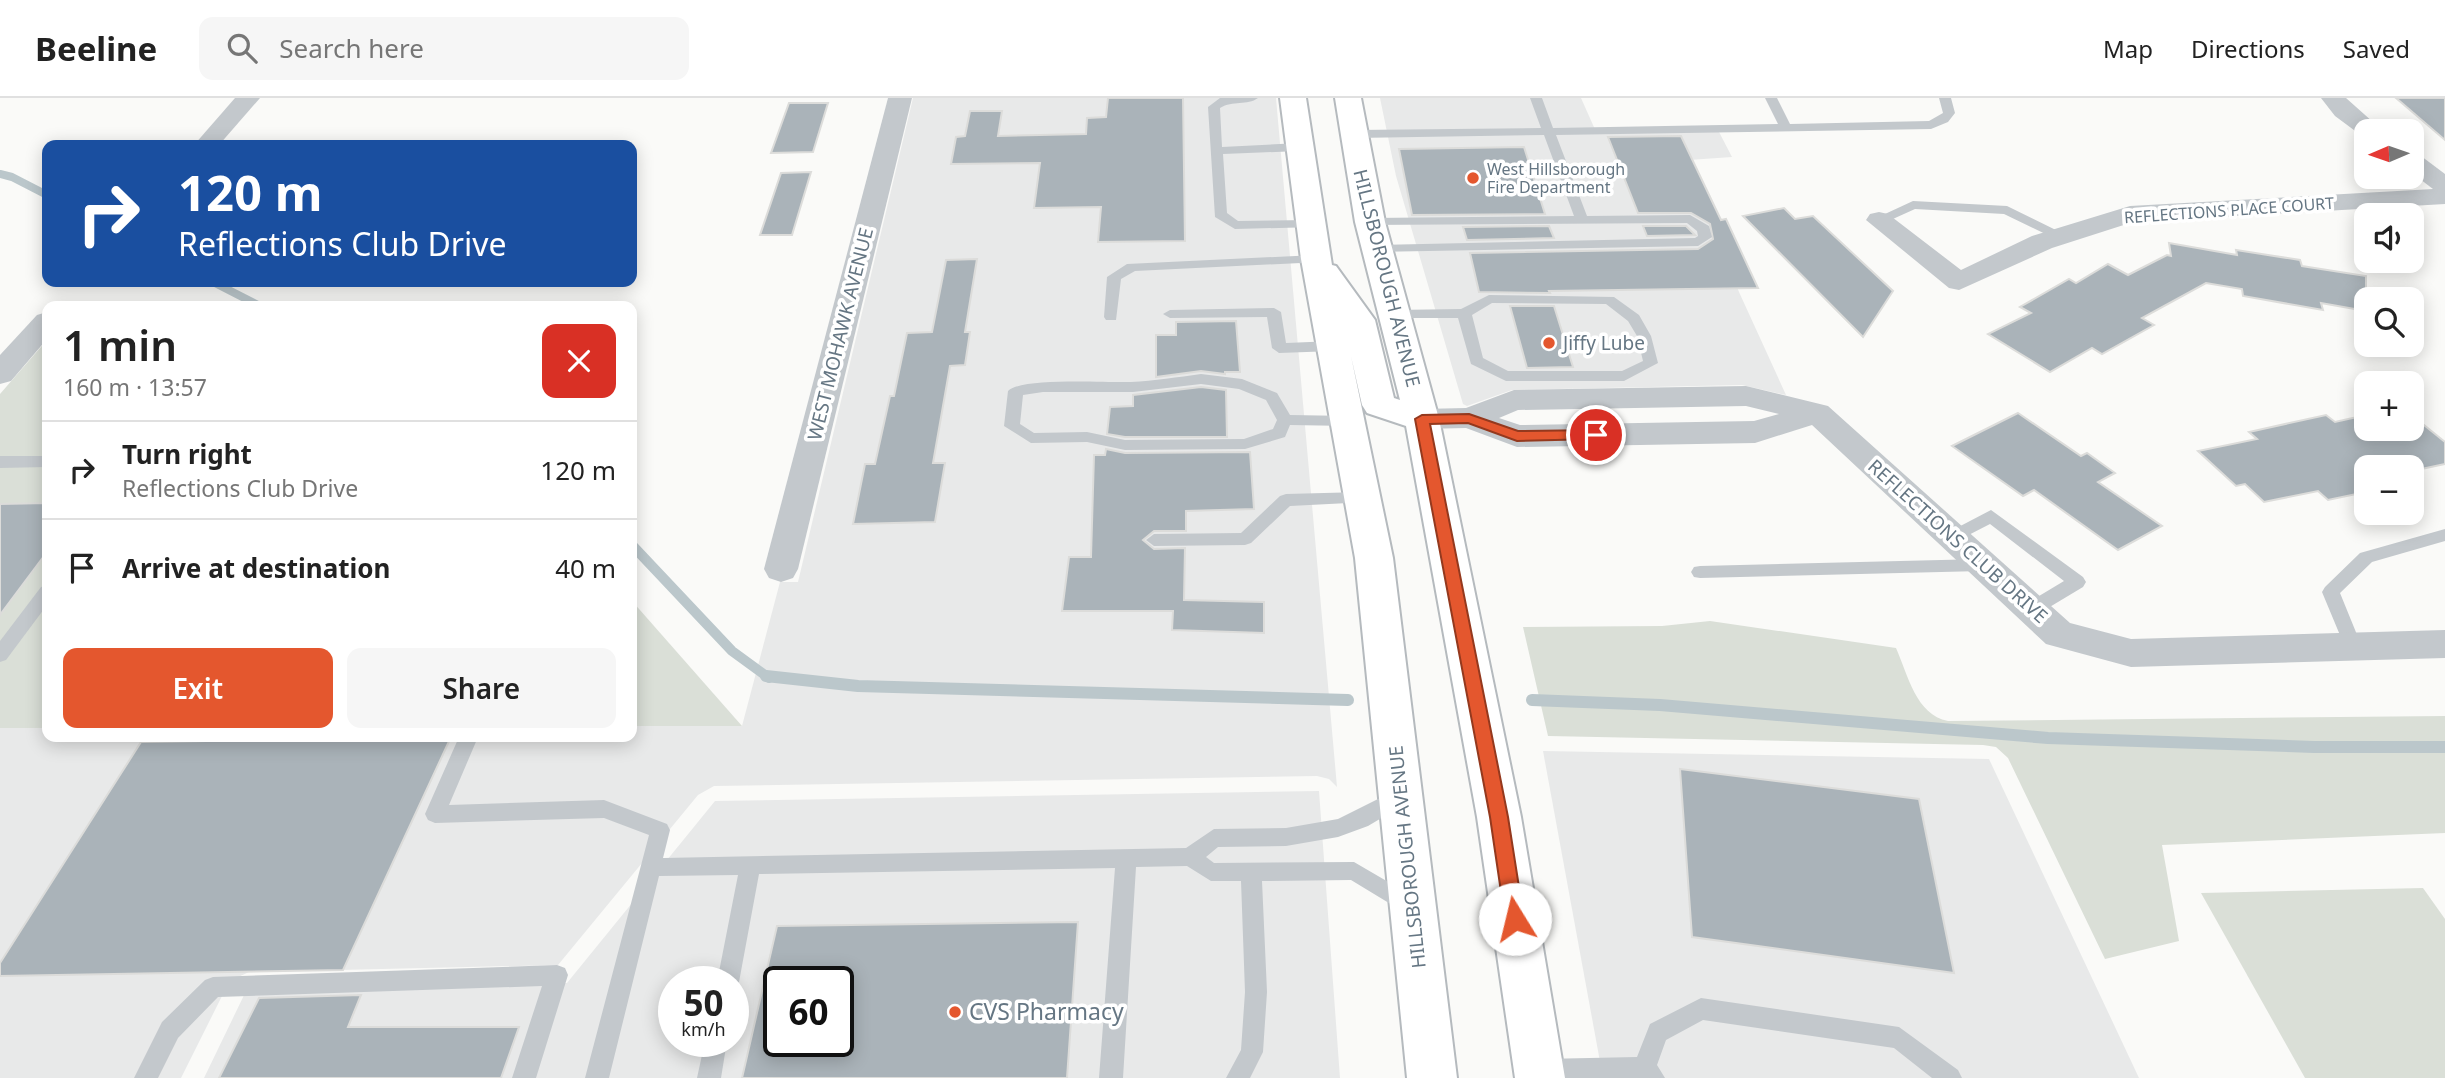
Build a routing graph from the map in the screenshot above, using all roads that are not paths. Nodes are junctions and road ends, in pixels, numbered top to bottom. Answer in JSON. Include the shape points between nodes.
{"nodes":[{"id":1,"x":248,"y":98,"type":"edge"},
{"id":2,"x":900,"y":98,"type":"edge"},
{"id":3,"x":1252,"y":98,"type":"edge"},
{"id":4,"x":1293,"y":98,"type":"edge"},
{"id":5,"x":1314,"y":98,"type":"edge"},
{"id":6,"x":1348,"y":98,"type":"edge"},
{"id":7,"x":1536,"y":98,"type":"edge"},
{"id":8,"x":1771,"y":98,"type":"edge"},
{"id":9,"x":1945,"y":98,"type":"edge"},
{"id":10,"x":2333,"y":98,"type":"edge"},
{"id":11,"x":2355,"y":119,"type":"edge"},
{"id":12,"x":1786,"y":128,"type":"junction"},
{"id":13,"x":1548,"y":131,"type":"junction"},
{"id":14,"x":1326,"y":135,"type":"junction"},
{"id":15,"x":210,"y":140,"type":"edge"},
{"id":16,"x":1216,"y":151,"type":"junction"},
{"id":17,"x":2424,"y":170,"type":"edge"},
{"id":18,"x":2445,"y":186,"type":"edge"},
{"id":19,"x":2445,"y":196,"type":"edge"},
{"id":20,"x":1582,"y":219,"type":"junction"},
{"id":21,"x":1879,"y":220,"type":"joint"},
{"id":22,"x":1373,"y":235,"type":"junction"},
{"id":23,"x":2061,"y":236,"type":"junction"},
{"id":24,"x":1313,"y":242,"type":"junction"},
{"id":25,"x":1391,"y":302,"type":"junction"},
{"id":26,"x":1464,"y":313,"type":"junction"},
{"id":27,"x":1170,"y":314,"type":"dead end"},
{"id":28,"x":1111,"y":317,"type":"dead end"},
{"id":29,"x":42,"y":327,"type":"edge"},
{"id":30,"x":1334,"y":346,"type":"junction"},
{"id":31,"x":0,"y":374,"type":"edge"},
{"id":32,"x":1422,"y":419,"type":"junction"},
{"id":33,"x":1285,"y":420,"type":"junction"},
{"id":34,"x":1349,"y":421,"type":"junction"},
{"id":35,"x":0,"y":462,"type":"edge"},
{"id":36,"x":42,"y":462,"type":"edge"},
{"id":37,"x":1363,"y":498,"type":"junction"},
{"id":38,"x":2445,"y":535,"type":"edge"},
{"id":39,"x":1953,"y":537,"type":"junction"},
{"id":40,"x":1154,"y":540,"type":"dead end"},
{"id":41,"x":1982,"y":565,"type":"junction"},
{"id":42,"x":781,"y":569,"type":"dead end"},
{"id":43,"x":1700,"y":572,"type":"dead end"},
{"id":44,"x":42,"y":599,"type":"edge"},
{"id":45,"x":2032,"y":609,"type":"junction"},
{"id":46,"x":2445,"y":645,"type":"edge"},
{"id":47,"x":2353,"y":647,"type":"junction"},
{"id":48,"x":0,"y":655,"type":"edge"},
{"id":49,"x":466,"y":742,"type":"edge"},
{"id":50,"x":1400,"y":797,"type":"junction"},
{"id":51,"x":1190,"y":857,"type":"junction"},
{"id":52,"x":1126,"y":859,"type":"junction"},
{"id":53,"x":750,"y":866,"type":"junction"},
{"id":54,"x":651,"y":867,"type":"junction"},
{"id":55,"x":1251,"y":870,"type":"junction"},
{"id":56,"x":1413,"y":908,"type":"junction"},
{"id":57,"x":731,"y":966,"type":"edge"},
{"id":58,"x":713,"y":1057,"type":"edge"},
{"id":59,"x":1648,"y":1073,"type":"edge"},
{"id":60,"x":1539,"y":1074,"type":"edge"},
{"id":61,"x":146,"y":1078,"type":"edge"},
{"id":62,"x":524,"y":1078,"type":"edge"},
{"id":63,"x":597,"y":1078,"type":"edge"},
{"id":64,"x":709,"y":1078,"type":"edge"},
{"id":65,"x":1111,"y":1078,"type":"edge"},
{"id":66,"x":1238,"y":1078,"type":"edge"},
{"id":67,"x":1432,"y":1078,"type":"edge"},
{"id":68,"x":1950,"y":1078,"type":"edge"}],
"edges":[{"from":1,"to":15,"type":"street"},
{"from":2,"to":42,"type":"street","name":"WEST MOHAWK AVENUE"},
{"from":3,"to":16,"type":"lane","via":[[1227,99],[1214,107]]},
{"from":4,"to":14,"type":"main road","name":"HILLSBOROUGH AVENUE"},
{"from":5,"to":14,"type":"main road"},
{"from":6,"to":14,"type":"main road","name":"HILLSBOROUGH AVENUE"},
{"from":7,"to":13,"type":"lane"},
{"from":8,"to":12,"type":"lane"},
{"from":9,"to":12,"type":"lane","via":[[1949,113],[1931,125]]},
{"from":10,"to":11,"type":"street"},
{"from":12,"to":13,"type":"lane"},
{"from":13,"to":14,"type":"lane"},
{"from":13,"to":20,"type":"lane"},
{"from":14,"to":16,"type":"lane"},
{"from":14,"to":22,"type":"main road","name":"HILLSBOROUGH AVENUE"},
{"from":14,"to":24,"type":"main road","name":"HILLSBOROUGH AVENUE"},
{"from":14,"to":25,"type":"main road","via":[[1344,219]]},
{"from":16,"to":24,"type":"lane","via":[[1220,214],[1235,225]]},
{"from":17,"to":18,"type":"street"},
{"from":19,"to":23,"type":"street","name":"REFLECTIONS PLACE COURT","via":[[2130,214]]},
{"from":20,"to":22,"type":"lane"},
{"from":20,"to":22,"type":"lane","via":[[1690,219],[1704,229],[1705,237],[1698,242]]},
{"from":21,"to":23,"type":"lane","via":[[1913,205],[2007,211]]},
{"from":21,"to":23,"type":"street","name":"REFLECTIONS PLACE COURT","via":[[1959,282]]},
{"from":22,"to":25,"type":"main road","name":"HILLSBOROUGH AVENUE"},
{"from":24,"to":28,"type":"lane","via":[[1132,267],[1114,278]]},
{"from":24,"to":30,"type":"main road","name":"HILLSBOROUGH AVENUE"},
{"from":24,"to":32,"type":"main road","via":[[1359,320],[1379,405]]},
{"from":25,"to":26,"type":"lane"},
{"from":25,"to":32,"type":"main road","name":"HILLSBOROUGH AVENUE"},
{"from":26,"to":26,"type":"lane","via":[[1489,299],[1609,300],[1634,318],[1651,363],[1624,376],[1506,376],[1476,361]]},
{"from":27,"to":30,"type":"lane","via":[[1274,312],[1279,348]]},
{"from":29,"to":31,"type":"street"},
{"from":30,"to":34,"type":"main road","name":"HILLSBOROUGH AVENUE"},
{"from":32,"to":39,"type":"street","name":"REFLECTIONS CLUB DRIVE","via":[[1469,418],[1517,436],[1755,432],[1817,413]]},
{"from":32,"to":60,"type":"main road","name":"HILLSBOROUGH AVENUE","via":[[1499,817]]},
{"from":33,"to":33,"type":"lane","via":[[1272,397],[1242,384],[1201,379],[1133,387],[1016,391],[1012,426],[1031,438],[1211,445],[1245,444],[1279,433]]},
{"from":33,"to":34,"type":"lane"},
{"from":34,"to":37,"type":"main road","name":"HILLSBOROUGH AVENUE"},
{"from":35,"to":36,"type":"lane"},
{"from":37,"to":40,"type":"lane","via":[[1286,500],[1245,539]]},
{"from":37,"to":50,"type":"main road","name":"HILLSBOROUGH AVENUE","via":[[1374,558]]},
{"from":38,"to":47,"type":"lane","via":[[2366,557],[2332,592]]},
{"from":39,"to":41,"type":"street","name":"REFLECTIONS CLUB DRIVE"},
{"from":39,"to":45,"type":"lane","via":[[1991,516],[2077,582]]},
{"from":41,"to":43,"type":"lane"},
{"from":41,"to":45,"type":"street","name":"REFLECTIONS CLUB DRIVE"},
{"from":44,"to":48,"type":"lane"},
{"from":45,"to":47,"type":"street","name":"REFLECTIONS CLUB DRIVE","via":[[2059,634],[2131,653]]},
{"from":46,"to":47,"type":"street","name":"REFLECTIONS CLUB DRIVE"},
{"from":49,"to":54,"type":"lane","via":[[435,814],[604,808],[660,830]]},
{"from":50,"to":51,"type":"lane","via":[[1357,821],[1325,832],[1281,839],[1214,838]]},
{"from":50,"to":56,"type":"main road","name":"HILLSBOROUGH AVENUE"},
{"from":51,"to":52,"type":"lane"},
{"from":51,"to":55,"type":"lane","via":[[1211,872]]},
{"from":52,"to":53,"type":"lane"},
{"from":52,"to":65,"type":"lane"},
{"from":53,"to":54,"type":"lane"},
{"from":53,"to":57,"type":"lane"},
{"from":54,"to":63,"type":"lane"},
{"from":55,"to":56,"type":"lane","via":[[1354,871]]},
{"from":55,"to":66,"type":"lane","via":[[1256,992],[1252,1052]]},
{"from":56,"to":67,"type":"main road","name":"HILLSBOROUGH AVENUE"},
{"from":58,"to":64,"type":"lane"},
{"from":59,"to":60,"type":"lane"},
{"from":59,"to":68,"type":"lane","via":[[1658,1032],[1701,1009],[1899,1038]]},
{"from":61,"to":62,"type":"lane","via":[[170,1030],[213,987],[557,975]]}]}
